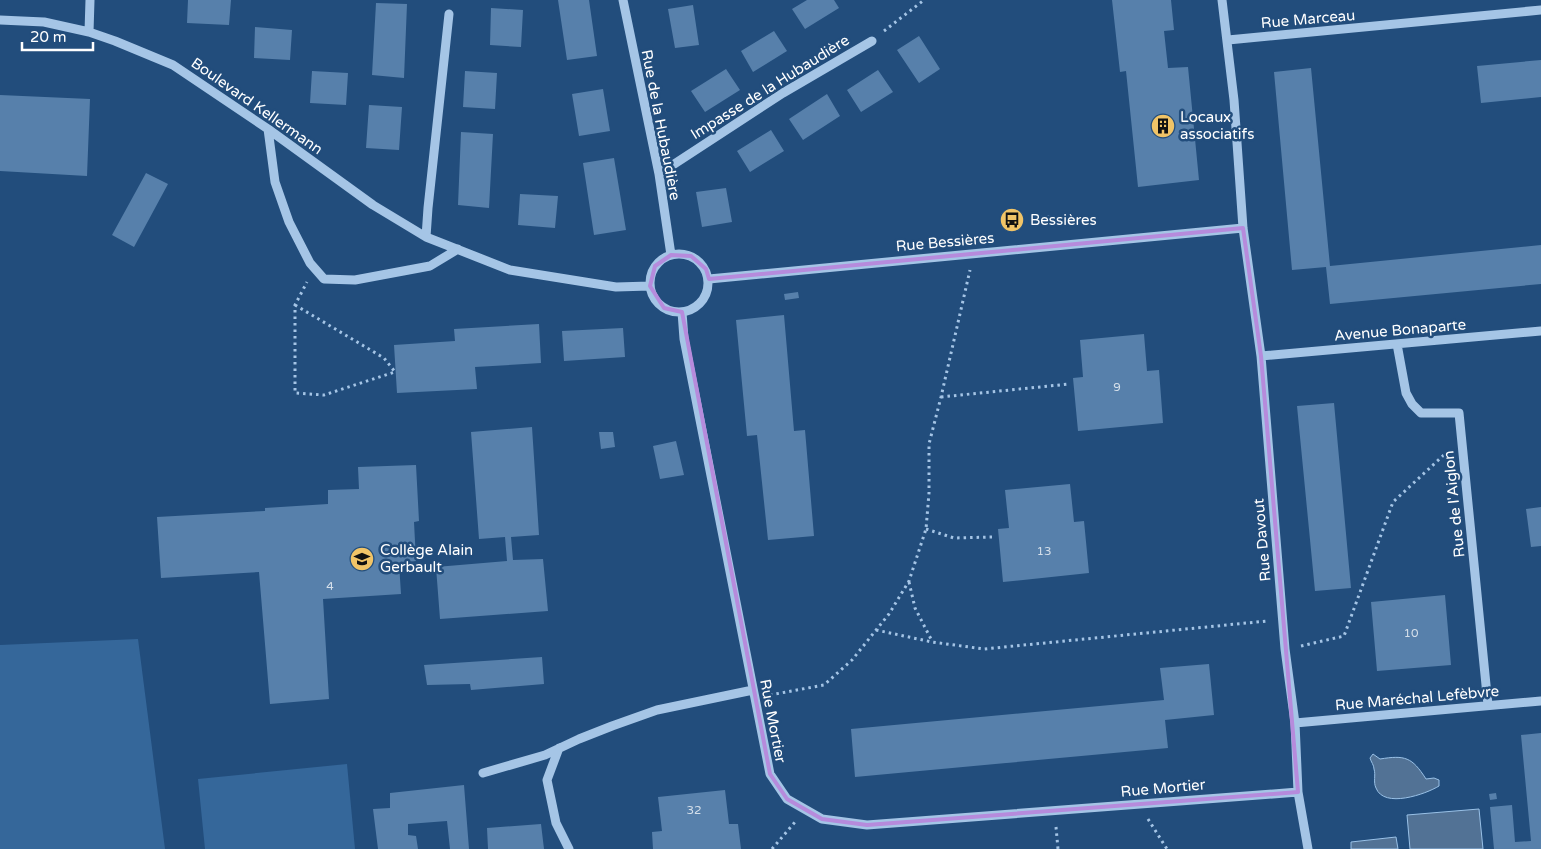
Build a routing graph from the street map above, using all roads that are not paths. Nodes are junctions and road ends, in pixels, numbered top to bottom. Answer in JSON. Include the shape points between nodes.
{"nodes":[{"id":1,"x":90,"y":0,"type":"edge"},
{"id":2,"x":623,"y":0,"type":"edge"},
{"id":3,"x":1222,"y":0,"type":"edge"},
{"id":4,"x":1541,"y":10,"type":"edge"},
{"id":5,"x":449,"y":14,"type":"dead end"},
{"id":6,"x":0,"y":20,"type":"edge"},
{"id":7,"x":89,"y":32,"type":"junction"},
{"id":8,"x":1228,"y":40,"type":"junction"},
{"id":9,"x":872,"y":41,"type":"road end"},
{"id":10,"x":268,"y":130,"type":"junction"},
{"id":11,"x":659,"y":174,"type":"junction"},
{"id":12,"x":1243,"y":228,"type":"junction"},
{"id":13,"x":426,"y":237,"type":"junction"},
{"id":14,"x":458,"y":250,"type":"junction"},
{"id":15,"x":671,"y":255,"type":"junction"},
{"id":16,"x":709,"y":279,"type":"junction"},
{"id":17,"x":650,"y":286,"type":"junction"},
{"id":18,"x":682,"y":312,"type":"junction"},
{"id":19,"x":1541,"y":331,"type":"edge"},
{"id":20,"x":1397,"y":344,"type":"junction"},
{"id":21,"x":1261,"y":356,"type":"junction"},
{"id":22,"x":754,"y":694,"type":"junction"},
{"id":23,"x":1541,"y":701,"type":"edge"},
{"id":24,"x":1488,"y":706,"type":"junction"},
{"id":25,"x":1295,"y":723,"type":"junction"},
{"id":26,"x":559,"y":748,"type":"junction"},
{"id":27,"x":483,"y":773,"type":"dead end"},
{"id":28,"x":1298,"y":792,"type":"junction"},
{"id":29,"x":569,"y":849,"type":"edge"},
{"id":30,"x":1308,"y":849,"type":"edge"}],
"edges":[{"from":1,"to":7,"type":"street"},
{"from":2,"to":11,"type":"street","name":"Rue de la Hubaudière"},
{"from":3,"to":8,"type":"street","name":"Rue Davout"},
{"from":4,"to":8,"type":"street","name":"Rue Marceau"},
{"from":5,"to":13,"type":"street"},
{"from":6,"to":7,"type":"street","name":"Boulevard Kellermann","via":[[44,22]]},
{"from":7,"to":10,"type":"street","name":"Boulevard Kellermann","via":[[173,65]]},
{"from":8,"to":12,"type":"street","name":"Rue Davout"},
{"from":9,"to":11,"type":"street","name":"Impasse de la Hubaudière","via":[[783,93]]},
{"from":10,"to":13,"type":"street","name":"Boulevard Kellermann","via":[[373,205]]},
{"from":10,"to":14,"type":"street","via":[[275,182],[289,222],[310,263],[324,279],[355,280],[430,266]]},
{"from":11,"to":15,"type":"street","name":"Rue de la Hubaudière"},
{"from":12,"to":16,"type":"street","name":"Rue Bessières"},
{"from":12,"to":21,"type":"street","name":"Rue Davout"},
{"from":13,"to":14,"type":"street","name":"Boulevard Kellermann"},
{"from":14,"to":17,"type":"street","name":"Boulevard Kellermann","via":[[510,270],[616,287]]},
{"from":15,"to":16,"type":"street","via":[[691,256],[700,261]]},
{"from":15,"to":17,"type":"street","via":[[655,266]]},
{"from":16,"to":18,"type":"street","via":[[705,297],[699,305]]},
{"from":17,"to":18,"type":"street","via":[[657,302],[664,308]]},
{"from":18,"to":22,"type":"street","name":"Rue Mortier","via":[[684,338]]},
{"from":19,"to":20,"type":"street","name":"Avenue Bonaparte"},
{"from":20,"to":21,"type":"street","name":"Avenue Bonaparte"},
{"from":20,"to":24,"type":"street","name":"Rue de l'Aiglon","via":[[1406,393],[1412,404],[1421,413],[1459,413]]},
{"from":21,"to":25,"type":"street","name":"Rue Davout","via":[[1285,649]]},
{"from":22,"to":26,"type":"street","via":[[657,710]]},
{"from":22,"to":28,"type":"street","name":"Rue Mortier","via":[[770,774],[787,799],[822,819],[867,825]]},
{"from":23,"to":24,"type":"street","name":"Rue Maréchal Lefèbvre"},
{"from":24,"to":25,"type":"street","name":"Rue Maréchal Lefèbvre"},
{"from":25,"to":28,"type":"street","name":"Rue Davout"},
{"from":26,"to":27,"type":"street"},
{"from":26,"to":29,"type":"street","via":[[547,780],[556,823]]},
{"from":28,"to":30,"type":"street","name":"Rue Davout"}]}
